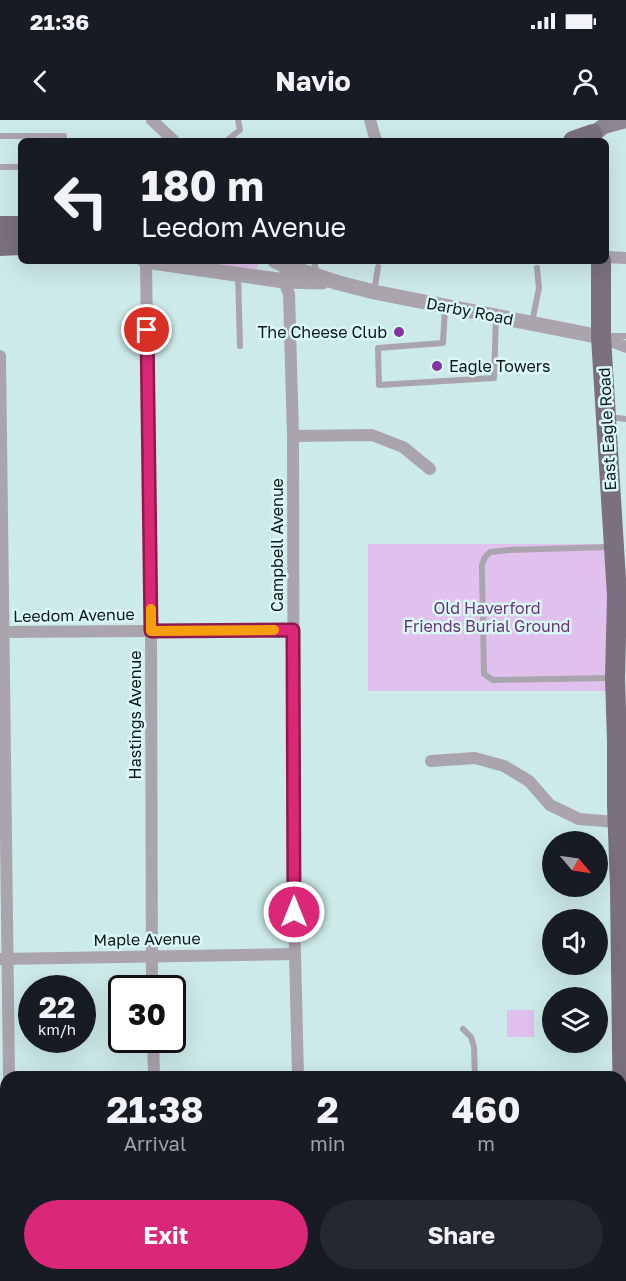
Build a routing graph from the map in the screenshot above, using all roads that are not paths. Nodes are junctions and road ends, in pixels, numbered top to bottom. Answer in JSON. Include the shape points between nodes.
{"nodes":[{"id":1,"x":152,"y":120,"type":"edge"},
{"id":2,"x":238,"y":120,"type":"edge"},
{"id":3,"x":370,"y":120,"type":"edge"},
{"id":4,"x":626,"y":120,"type":"edge"},
{"id":5,"x":593,"y":132,"type":"edge"},
{"id":6,"x":0,"y":136,"type":"edge"},
{"id":7,"x":64,"y":138,"type":"edge"},
{"id":8,"x":171,"y":138,"type":"edge"},
{"id":9,"x":230,"y":138,"type":"edge"},
{"id":10,"x":375,"y":138,"type":"edge"},
{"id":11,"x":0,"y":167,"type":"edge"},
{"id":12,"x":18,"y":167,"type":"edge"},
{"id":13,"x":0,"y":226,"type":"edge"},
{"id":14,"x":18,"y":226,"type":"edge"},
{"id":15,"x":18,"y":245,"type":"edge"},
{"id":16,"x":0,"y":246,"type":"edge"},
{"id":17,"x":609,"y":257,"type":"edge"},
{"id":18,"x":626,"y":258,"type":"edge"},
{"id":19,"x":146,"y":264,"type":"edge"},
{"id":20,"x":167,"y":264,"type":"edge"},
{"id":21,"x":601,"y":264,"type":"edge"},
{"id":22,"x":378,"y":267,"type":"dead end"},
{"id":23,"x":316,"y":268,"type":"edge"},
{"id":24,"x":537,"y":268,"type":"dead end"},
{"id":25,"x":281,"y":269,"type":"edge"},
{"id":26,"x":238,"y":274,"type":"junction"},
{"id":27,"x":339,"y":283,"type":"junction"},
{"id":28,"x":374,"y":292,"type":"junction"},
{"id":29,"x":445,"y":306,"type":"junction"},
{"id":30,"x":496,"y":316,"type":"junction"},
{"id":31,"x":532,"y":323,"type":"junction"},
{"id":32,"x":626,"y":336,"type":"edge"},
{"id":33,"x":601,"y":337,"type":"junction"},
{"id":34,"x":240,"y":346,"type":"dead end"},
{"id":35,"x":626,"y":347,"type":"edge"},
{"id":36,"x":0,"y":356,"type":"edge"},
{"id":37,"x":606,"y":417,"type":"junction"},
{"id":38,"x":626,"y":419,"type":"edge"},
{"id":39,"x":293,"y":436,"type":"junction"},
{"id":40,"x":430,"y":469,"type":"dead end"},
{"id":41,"x":614,"y":547,"type":"junction"},
{"id":42,"x":621,"y":596,"type":"edge"},
{"id":43,"x":293,"y":630,"type":"junction"},
{"id":44,"x":151,"y":631,"type":"junction"},
{"id":45,"x":1,"y":632,"type":"edge"},
{"id":46,"x":615,"y":678,"type":"junction"},
{"id":47,"x":622,"y":742,"type":"edge"},
{"id":48,"x":432,"y":761,"type":"dead end"},
{"id":49,"x":617,"y":822,"type":"junction"},
{"id":50,"x":623,"y":887,"type":"edge"},
{"id":51,"x":295,"y":954,"type":"junction"},
{"id":52,"x":151,"y":956,"type":"junction"},
{"id":53,"x":4,"y":958,"type":"edge"},
{"id":54,"x":152,"y":975,"type":"edge"},
{"id":55,"x":463,"y":1029,"type":"dead end"},
{"id":56,"x":624,"y":1039,"type":"edge"},
{"id":57,"x":153,"y":1053,"type":"edge"},
{"id":58,"x":9,"y":1071,"type":"edge"},
{"id":59,"x":154,"y":1071,"type":"edge"},
{"id":60,"x":298,"y":1071,"type":"edge"},
{"id":61,"x":475,"y":1071,"type":"edge"},
{"id":62,"x":624,"y":1071,"type":"edge"}],
"edges":[{"from":1,"to":8,"type":"street"},
{"from":2,"to":9,"type":"lane","via":[[240,130]]},
{"from":3,"to":10,"type":"street"},
{"from":4,"to":5,"type":"main road"},
{"from":6,"to":7,"type":"lane"},
{"from":11,"to":12,"type":"lane"},
{"from":13,"to":14,"type":"main road"},
{"from":15,"to":16,"type":"main road"},
{"from":17,"to":18,"type":"street"},
{"from":19,"to":44,"type":"street","name":"Hastings Avenue"},
{"from":20,"to":26,"type":"street","name":"Darby Road"},
{"from":21,"to":33,"type":"main road","name":"East Eagle Road"},
{"from":22,"to":28,"type":"lane"},
{"from":23,"to":25,"type":"street","name":"Darby Road"},
{"from":23,"to":27,"type":"street","name":"Darby Road"},
{"from":24,"to":31,"type":"lane","via":[[539,288]]},
{"from":25,"to":26,"type":"street","name":"Darby Road"},
{"from":25,"to":27,"type":"street","name":"Darby Road"},
{"from":25,"to":39,"type":"street","name":"Campbell Avenue","via":[[289,294]]},
{"from":26,"to":34,"type":"lane"},
{"from":27,"to":28,"type":"street","name":"Darby Road"},
{"from":28,"to":29,"type":"street","name":"Darby Road"},
{"from":29,"to":30,"type":"street","name":"Darby Road"},
{"from":29,"to":30,"type":"lane","via":[[443,343],[378,348],[379,385],[494,378]]},
{"from":30,"to":31,"type":"street","name":"Darby Road"},
{"from":31,"to":33,"type":"street","name":"Darby Road"},
{"from":32,"to":33,"type":"lane"},
{"from":33,"to":35,"type":"street"},
{"from":33,"to":37,"type":"main road","name":"East Eagle Road"},
{"from":36,"to":45,"type":"street"},
{"from":37,"to":38,"type":"lane"},
{"from":37,"to":41,"type":"main road","name":"East Eagle Road","via":[[615,506]]},
{"from":39,"to":40,"type":"street","via":[[372,435],[404,447]]},
{"from":39,"to":43,"type":"street","name":"Campbell Avenue"},
{"from":41,"to":42,"type":"main road","name":"East Eagle Road"},
{"from":41,"to":46,"type":"lane","via":[[490,552],[482,572],[484,674],[489,678]]},
{"from":42,"to":46,"type":"main road","name":"East Eagle Road"},
{"from":43,"to":44,"type":"street","name":"Leedom Avenue"},
{"from":43,"to":51,"type":"street","name":"Campbell Avenue"},
{"from":44,"to":45,"type":"street","name":"Leedom Avenue"},
{"from":44,"to":52,"type":"street","name":"Hastings Avenue"},
{"from":45,"to":53,"type":"street"},
{"from":46,"to":47,"type":"main road","name":"East Eagle Road"},
{"from":47,"to":49,"type":"main road","name":"East Eagle Road"},
{"from":48,"to":49,"type":"street","via":[[475,758],[504,766],[529,781],[550,805],[579,819]]},
{"from":49,"to":50,"type":"main road","name":"East Eagle Road"},
{"from":50,"to":56,"type":"main road","name":"East Eagle Road"},
{"from":51,"to":52,"type":"street","name":"Maple Avenue"},
{"from":51,"to":60,"type":"street","name":"Campbell Avenue"},
{"from":52,"to":53,"type":"street","name":"Maple Avenue"},
{"from":52,"to":54,"type":"street","name":"Hastings Avenue"},
{"from":53,"to":58,"type":"street"},
{"from":55,"to":61,"type":"lane","via":[[474,1047]]},
{"from":56,"to":62,"type":"main road","name":"East Eagle Road"},
{"from":57,"to":59,"type":"street"}]}
